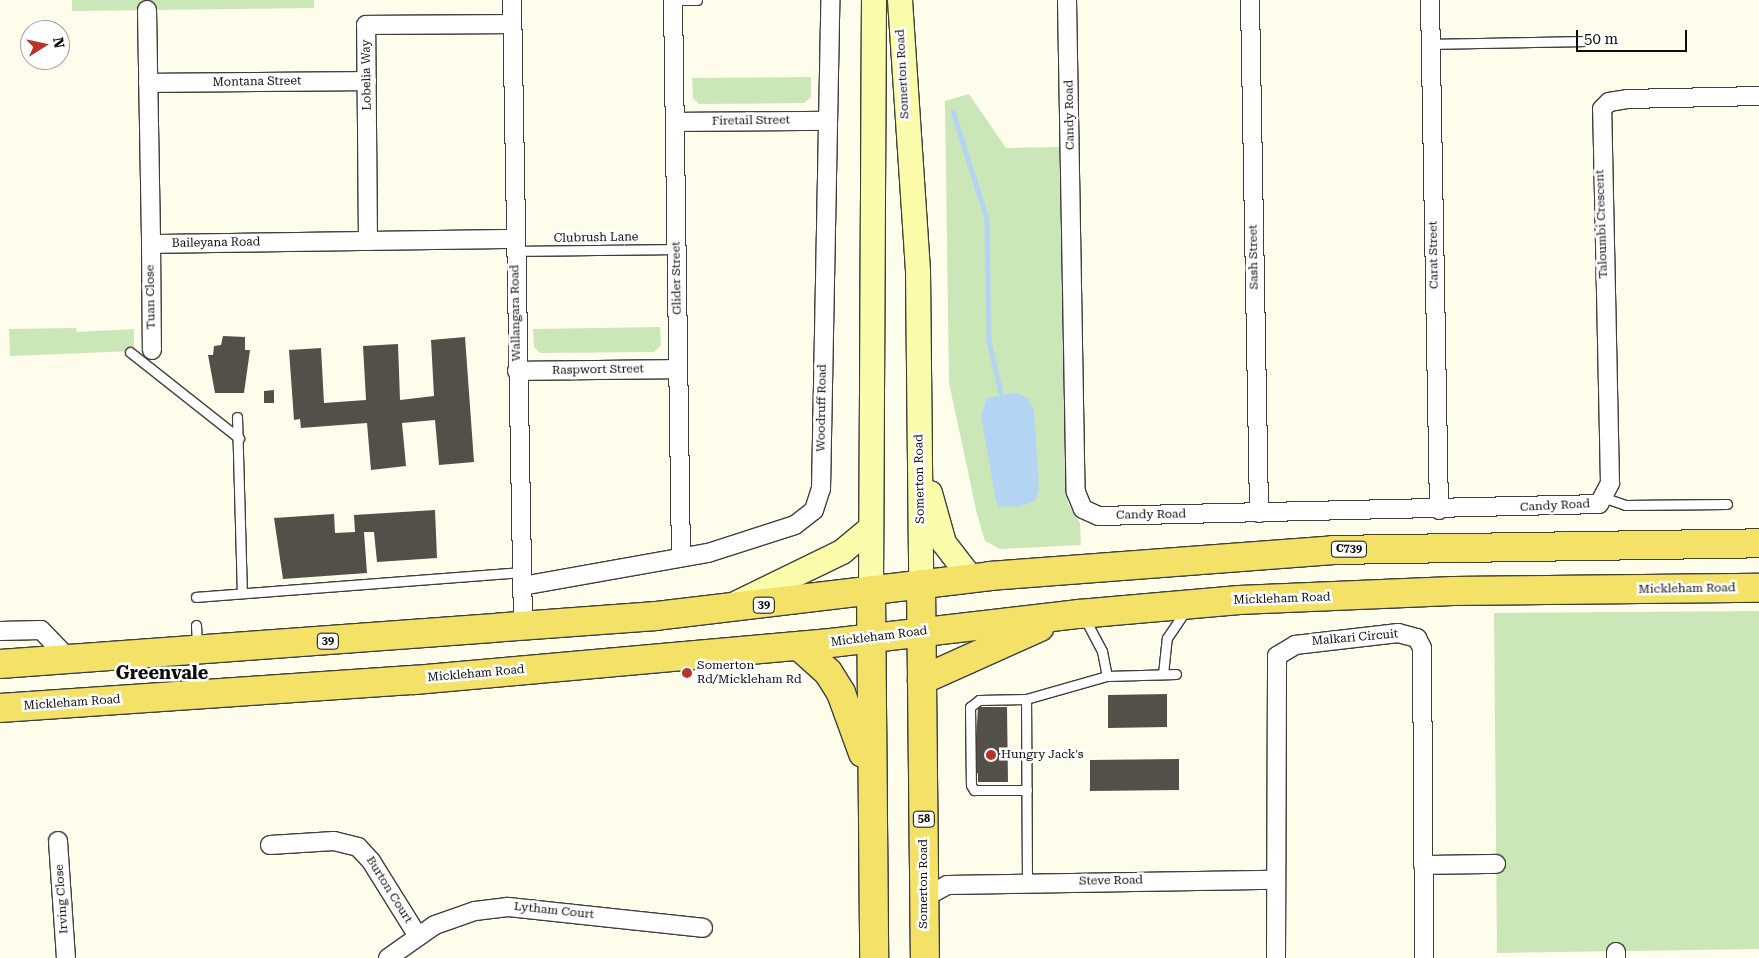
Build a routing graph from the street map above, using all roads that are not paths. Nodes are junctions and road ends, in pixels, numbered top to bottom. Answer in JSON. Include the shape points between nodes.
{"nodes":[{"id":1,"x":512,"y":0,"type":"edge"},
{"id":2,"x":673,"y":0,"type":"edge"},
{"id":3,"x":697,"y":0,"type":"edge"},
{"id":4,"x":830,"y":0,"type":"edge"},
{"id":5,"x":874,"y":0,"type":"edge"},
{"id":6,"x":900,"y":0,"type":"edge"},
{"id":7,"x":1067,"y":0,"type":"edge"},
{"id":8,"x":1250,"y":0,"type":"edge"},
{"id":9,"x":1430,"y":0,"type":"edge"},
{"id":10,"x":148,"y":10,"type":"dead end"},
{"id":11,"x":512,"y":24,"type":"junction"},
{"id":12,"x":1582,"y":41,"type":"dead end"},
{"id":13,"x":1431,"y":44,"type":"junction"},
{"id":14,"x":367,"y":81,"type":"junction"},
{"id":15,"x":148,"y":83,"type":"junction"},
{"id":16,"x":1759,"y":96,"type":"edge"},
{"id":17,"x":828,"y":121,"type":"junction"},
{"id":18,"x":675,"y":122,"type":"junction"},
{"id":19,"x":368,"y":241,"type":"junction"},
{"id":20,"x":150,"y":244,"type":"junction"},
{"id":21,"x":515,"y":245,"type":"junction"},
{"id":22,"x":677,"y":249,"type":"junction"},
{"id":23,"x":152,"y":350,"type":"dead end"},
{"id":24,"x":130,"y":352,"type":"dead end"},
{"id":25,"x":678,"y":369,"type":"junction"},
{"id":26,"x":517,"y":371,"type":"junction"},
{"id":27,"x":237,"y":417,"type":"dead end"},
{"id":28,"x":239,"y":438,"type":"junction"},
{"id":29,"x":920,"y":453,"type":"junction"},
{"id":30,"x":1605,"y":498,"type":"junction"},
{"id":31,"x":1727,"y":504,"type":"dead end"},
{"id":32,"x":1439,"y":510,"type":"junction"},
{"id":33,"x":1259,"y":513,"type":"junction"},
{"id":34,"x":871,"y":528,"type":"junction"},
{"id":35,"x":1757,"y":542,"type":"edge"},
{"id":36,"x":681,"y":557,"type":"junction"},
{"id":37,"x":971,"y":578,"type":"junction"},
{"id":38,"x":521,"y":579,"type":"junction"},
{"id":39,"x":921,"y":584,"type":"junction"},
{"id":40,"x":1759,"y":588,"type":"edge"},
{"id":41,"x":871,"y":590,"type":"junction"},
{"id":42,"x":242,"y":592,"type":"junction"},
{"id":43,"x":196,"y":597,"type":"dead end"},
{"id":44,"x":1210,"y":603,"type":"junction"},
{"id":45,"x":724,"y":610,"type":"junction"},
{"id":46,"x":1079,"y":614,"type":"junction"},
{"id":47,"x":523,"y":627,"type":"junction"},
{"id":48,"x":0,"y":631,"type":"edge"},
{"id":49,"x":922,"y":632,"type":"junction"},
{"id":50,"x":872,"y":638,"type":"junction"},
{"id":51,"x":799,"y":646,"type":"junction"},
{"id":52,"x":69,"y":659,"type":"junction"},
{"id":53,"x":0,"y":664,"type":"edge"},
{"id":54,"x":1163,"y":674,"type":"junction"},
{"id":55,"x":1176,"y":674,"type":"dead end"},
{"id":56,"x":1107,"y":676,"type":"junction"},
{"id":57,"x":922,"y":680,"type":"junction"},
{"id":58,"x":1026,"y":699,"type":"junction"},
{"id":59,"x":62,"y":703,"type":"junction"},
{"id":60,"x":0,"y":708,"type":"edge"},
{"id":61,"x":0,"y":718,"type":"edge"},
{"id":62,"x":1027,"y":790,"type":"junction"},
{"id":63,"x":873,"y":794,"type":"junction"},
{"id":64,"x":58,"y":841,"type":"dead end"},
{"id":65,"x":270,"y":845,"type":"dead end"},
{"id":66,"x":1496,"y":864,"type":"dead end"},
{"id":67,"x":1423,"y":865,"type":"junction"},
{"id":68,"x":1275,"y":880,"type":"junction"},
{"id":69,"x":1027,"y":883,"type":"junction"},
{"id":70,"x":936,"y":892,"type":"junction"},
{"id":71,"x":703,"y":928,"type":"dead end"},
{"id":72,"x":417,"y":935,"type":"junction"},
{"id":73,"x":66,"y":958,"type":"edge"},
{"id":74,"x":388,"y":958,"type":"edge"},
{"id":75,"x":874,"y":958,"type":"edge"},
{"id":76,"x":925,"y":958,"type":"edge"},
{"id":77,"x":1276,"y":958,"type":"edge"},
{"id":78,"x":1424,"y":958,"type":"edge"}],
"edges":[{"from":1,"to":11,"type":"street","name":"Wallangara Road"},
{"from":2,"to":3,"type":"lane"},
{"from":2,"to":18,"type":"street","name":"Glider Street"},
{"from":4,"to":17,"type":"street","name":"Woodruff Road"},
{"from":5,"to":34,"type":"main road"},
{"from":6,"to":29,"type":"main road","name":"Somerton Road","number":"58","via":[[918,272]]},
{"from":7,"to":33,"type":"street","name":"Candy Road","via":[[1077,499],[1083,509],[1099,516]]},
{"from":8,"to":33,"type":"street","name":"Sash Street"},
{"from":9,"to":13,"type":"street","name":"Carat Street"},
{"from":10,"to":15,"type":"street"},
{"from":11,"to":14,"type":"street","name":"Lobelia Way","via":[[366,25]]},
{"from":11,"to":21,"type":"street","name":"Wallangara Road"},
{"from":12,"to":13,"type":"lane"},
{"from":13,"to":32,"type":"street","name":"Carat Street"},
{"from":14,"to":15,"type":"street","name":"Montana Street"},
{"from":14,"to":19,"type":"street","name":"Lobelia Way"},
{"from":15,"to":20,"type":"street"},
{"from":16,"to":30,"type":"street","name":"Taloumbi Crescent","via":[[1627,99],[1609,102],[1602,109],[1610,483]]},
{"from":17,"to":18,"type":"street","name":"Firetail Street"},
{"from":17,"to":36,"type":"street","name":"Woodruff Road","via":[[821,489],[814,510],[795,525],[708,553]]},
{"from":18,"to":22,"type":"street","name":"Glider Street"},
{"from":19,"to":20,"type":"street","name":"Baileyana Road"},
{"from":19,"to":21,"type":"street","name":"Baileyana Road"},
{"from":20,"to":23,"type":"street","name":"Tuan Close"},
{"from":21,"to":22,"type":"lane","name":"Clubrush Lane"},
{"from":21,"to":26,"type":"street","name":"Wallangara Road"},
{"from":22,"to":25,"type":"street","name":"Glider Street"},
{"from":24,"to":28,"type":"lane"},
{"from":25,"to":26,"type":"street","name":"Raspwort Street"},
{"from":25,"to":36,"type":"street","name":"Glider Street"},
{"from":26,"to":38,"type":"street","name":"Wallangara Road"},
{"from":27,"to":28,"type":"lane"},
{"from":28,"to":42,"type":"lane"},
{"from":29,"to":37,"type":"main road","via":[[944,543]]},
{"from":29,"to":39,"type":"main road","name":"Somerton Road","number":"58"},
{"from":30,"to":31,"type":"lane","name":"Candy Road","via":[[1624,505]]},
{"from":30,"to":32,"type":"street","name":"Candy Road","via":[[1591,506]]},
{"from":32,"to":33,"type":"street","name":"Candy Road"},
{"from":34,"to":41,"type":"main road"},
{"from":34,"to":45,"type":"main road","via":[[842,552]]},
{"from":35,"to":37,"type":"main road","number":"C739","via":[[1402,546]]},
{"from":36,"to":38,"type":"street","name":"Woodruff Road"},
{"from":37,"to":39,"type":"main road","number":"C739"},
{"from":38,"to":42,"type":"lane"},
{"from":38,"to":47,"type":"street","name":"Wallangara Road"},
{"from":39,"to":41,"type":"main road","number":"39"},
{"from":39,"to":49,"type":"main road","name":"Somerton Road","number":"58"},
{"from":40,"to":44,"type":"main road","name":"Mickleham Road","via":[[1453,591]]},
{"from":41,"to":45,"type":"main road","number":"39"},
{"from":41,"to":50,"type":"main road"},
{"from":42,"to":43,"type":"lane"},
{"from":44,"to":46,"type":"main road","name":"Mickleham Road"},
{"from":44,"to":54,"type":"lane","via":[[1178,618],[1167,638]]},
{"from":45,"to":47,"type":"main road","number":"39"},
{"from":46,"to":49,"type":"main road","name":"Mickleham Road"},
{"from":46,"to":56,"type":"lane","via":[[1094,631]]},
{"from":46,"to":57,"type":"main road","via":[[1032,630]]},
{"from":47,"to":52,"type":"main road","number":"39","via":[[197,638]]},
{"from":48,"to":52,"type":"street","via":[[41,630]]},
{"from":49,"to":50,"type":"main road","name":"Mickleham Road"},
{"from":49,"to":57,"type":"main road","name":"Somerton Road","number":"58"},
{"from":50,"to":51,"type":"main road","name":"Mickleham Road"},
{"from":50,"to":63,"type":"main road"},
{"from":51,"to":59,"type":"main road","name":"Mickleham Road","via":[[415,680]]},
{"from":51,"to":63,"type":"main road","via":[[828,672],[841,692],[858,729]]},
{"from":52,"to":53,"type":"main road","number":"39"},
{"from":54,"to":55,"type":"lane"},
{"from":54,"to":56,"type":"lane"},
{"from":56,"to":58,"type":"lane"},
{"from":57,"to":70,"type":"main road","name":"Somerton Road","number":"58","via":[[924,867]]},
{"from":58,"to":62,"type":"lane"},
{"from":58,"to":62,"type":"lane","via":[[979,700],[970,707],[971,785],[974,790]]},
{"from":59,"to":60,"type":"main road","name":"Mickleham Road"},
{"from":59,"to":61,"type":"lane"},
{"from":62,"to":69,"type":"lane"},
{"from":63,"to":75,"type":"main road"},
{"from":64,"to":73,"type":"street","name":"Irving Close"},
{"from":65,"to":72,"type":"street","name":"Burton Court","via":[[334,841],[358,847],[371,861]]},
{"from":66,"to":67,"type":"street"},
{"from":67,"to":68,"type":"street","name":"Malkari Circuit","via":[[1422,648],[1417,638],[1404,634],[1334,638],[1285,648],[1274,667]]},
{"from":67,"to":78,"type":"street","name":"Malkari Circuit"},
{"from":68,"to":69,"type":"street","name":"Steve Road"},
{"from":68,"to":77,"type":"street","name":"Malkari Circuit"},
{"from":69,"to":70,"type":"street","name":"Steve Road"},
{"from":70,"to":76,"type":"main road","name":"Somerton Road","number":"58"},
{"from":71,"to":72,"type":"street","name":"Lytham Court","via":[[508,906],[462,915]]},
{"from":72,"to":74,"type":"street","name":"Lytham Court"}]}
